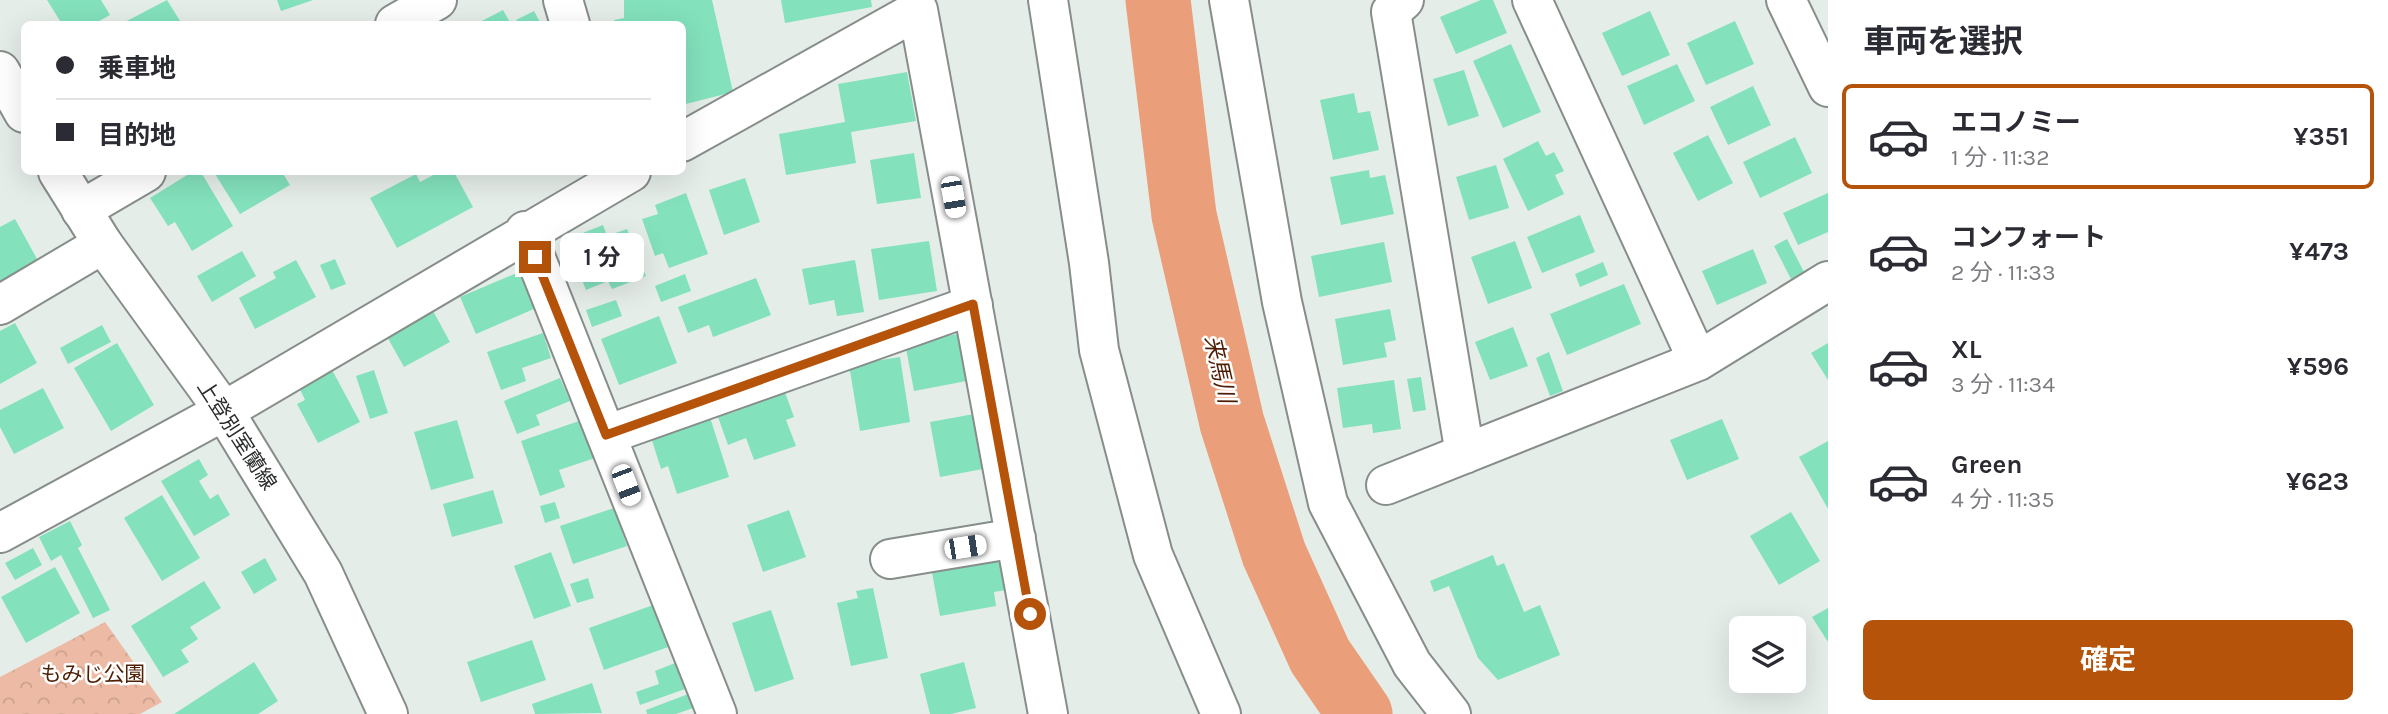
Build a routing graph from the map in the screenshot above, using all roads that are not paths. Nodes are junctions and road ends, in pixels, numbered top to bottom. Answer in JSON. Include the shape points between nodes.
{"nodes":[{"id":1,"x":436,"y":0,"type":"edge"},
{"id":2,"x":563,"y":0,"type":"edge"},
{"id":3,"x":1048,"y":0,"type":"edge"},
{"id":4,"x":1229,"y":0,"type":"edge"},
{"id":5,"x":1404,"y":0,"type":"edge"},
{"id":6,"x":1532,"y":0,"type":"edge"},
{"id":7,"x":1786,"y":0,"type":"edge"},
{"id":8,"x":400,"y":21,"type":"edge"},
{"id":9,"x":569,"y":21,"type":"edge"},
{"id":10,"x":1828,"y":87,"type":"edge"},
{"id":11,"x":686,"y":140,"type":"edge"},
{"id":12,"x":60,"y":175,"type":"edge"},
{"id":13,"x":141,"y":175,"type":"edge"},
{"id":14,"x":620,"y":175,"type":"edge"},
{"id":15,"x":80,"y":210,"type":"junction"},
{"id":16,"x":525,"y":231,"type":"junction"},
{"id":17,"x":103,"y":244,"type":"junction"},
{"id":18,"x":1828,"y":281,"type":"edge"},
{"id":19,"x":973,"y":304,"type":"junction"},
{"id":20,"x":0,"y":305,"type":"edge"},
{"id":21,"x":1698,"y":361,"type":"junction"},
{"id":22,"x":224,"y":411,"type":"junction"},
{"id":23,"x":606,"y":435,"type":"junction"},
{"id":24,"x":1465,"y":454,"type":"junction"},
{"id":25,"x":1386,"y":485,"type":"dead end"},
{"id":26,"x":0,"y":533,"type":"edge"},
{"id":27,"x":1016,"y":538,"type":"junction"},
{"id":28,"x":890,"y":559,"type":"dead end"},
{"id":29,"x":388,"y":714,"type":"edge"},
{"id":30,"x":717,"y":714,"type":"edge"},
{"id":31,"x":1048,"y":714,"type":"edge"},
{"id":32,"x":1221,"y":714,"type":"edge"},
{"id":33,"x":1451,"y":714,"type":"edge"}],
"edges":[{"from":1,"to":8,"type":"street"},
{"from":2,"to":9,"type":"street"},
{"from":3,"to":32,"type":"street","via":[[1099,350],[1153,555]]},
{"from":4,"to":33,"type":"street","via":[[1282,302],[1328,503],[1412,664]]},
{"from":5,"to":24,"type":"street","via":[[1391,12]]},
{"from":6,"to":21,"type":"street"},
{"from":7,"to":10,"type":"street"},
{"from":11,"to":19,"type":"street","via":[[918,10]]},
{"from":12,"to":15,"type":"street","name":"上登別室蘭線"},
{"from":13,"to":15,"type":"street"},
{"from":14,"to":16,"type":"street"},
{"from":15,"to":17,"type":"street","name":"上登別室蘭線"},
{"from":16,"to":22,"type":"street"},
{"from":16,"to":23,"type":"street"},
{"from":17,"to":20,"type":"street"},
{"from":17,"to":22,"type":"street","name":"上登別室蘭線"},
{"from":18,"to":21,"type":"street"},
{"from":19,"to":23,"type":"street"},
{"from":19,"to":27,"type":"street"},
{"from":21,"to":24,"type":"street"},
{"from":22,"to":26,"type":"street"},
{"from":22,"to":29,"type":"street","name":"上登別室蘭線","via":[[324,573]]},
{"from":23,"to":30,"type":"street"},
{"from":24,"to":25,"type":"street"},
{"from":27,"to":28,"type":"street"},
{"from":27,"to":31,"type":"street"}]}
